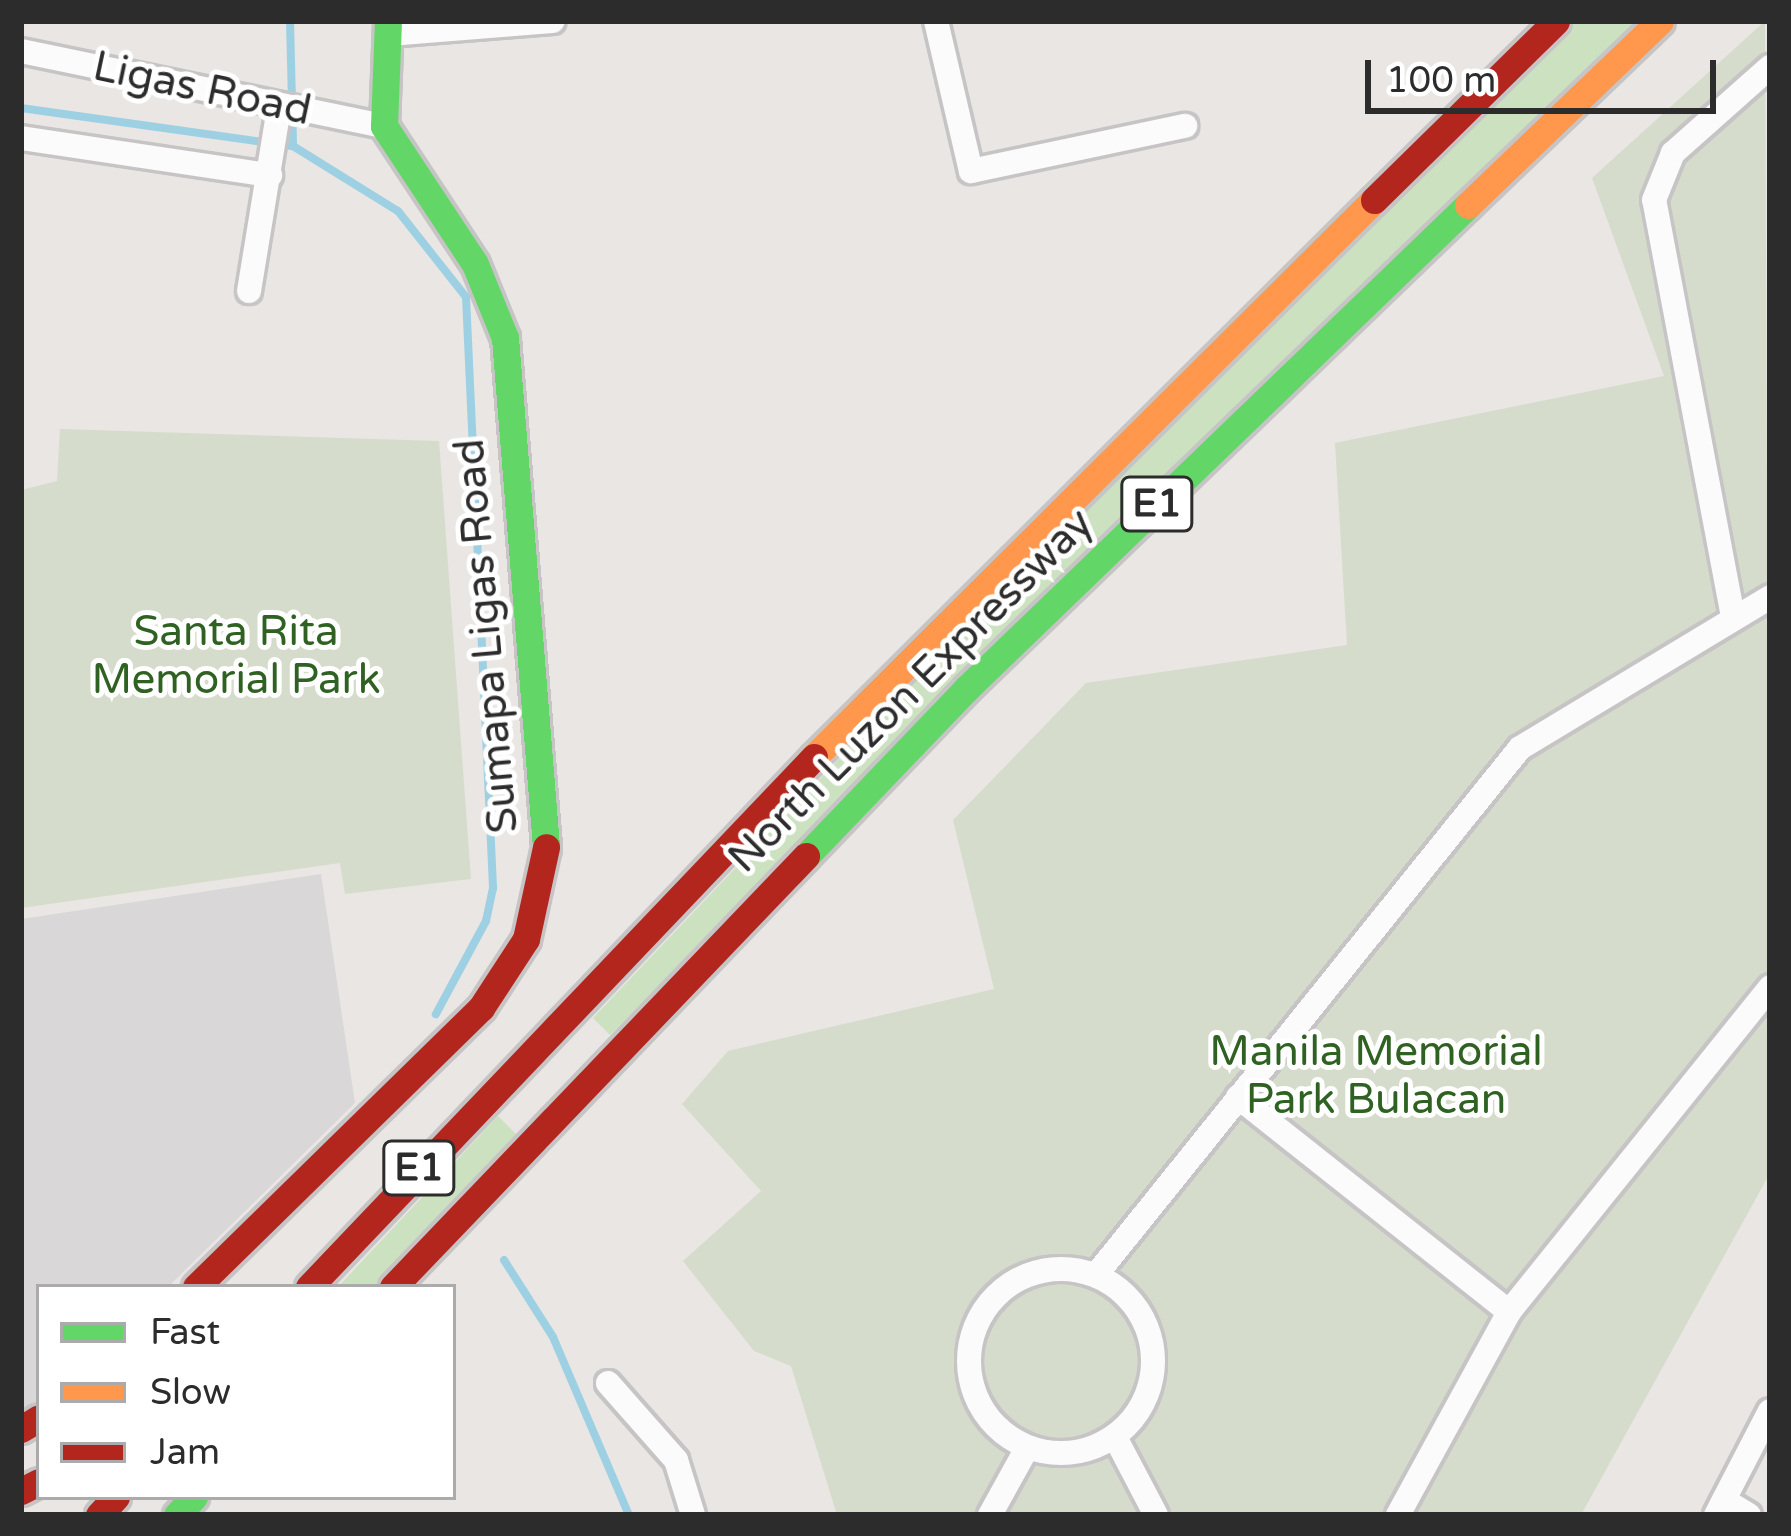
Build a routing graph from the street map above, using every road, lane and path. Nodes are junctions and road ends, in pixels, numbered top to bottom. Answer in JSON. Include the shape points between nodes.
{"nodes":[{"id":1,"x":552,"y":21,"type":"edge"},
{"id":2,"x":936,"y":21,"type":"edge"},
{"id":3,"x":1556,"y":21,"type":"edge"},
{"id":4,"x":1660,"y":21,"type":"edge"},
{"id":5,"x":388,"y":27,"type":"edge"},
{"id":6,"x":21,"y":52,"type":"edge"},
{"id":7,"x":1770,"y":67,"type":"edge"},
{"id":8,"x":279,"y":114,"type":"junction"},
{"id":9,"x":384,"y":126,"type":"junction"},
{"id":10,"x":1185,"y":126,"type":"dead end"},
{"id":11,"x":21,"y":138,"type":"edge"},
{"id":12,"x":272,"y":165,"type":"junction"},
{"id":13,"x":249,"y":291,"type":"dead end"},
{"id":14,"x":1770,"y":597,"type":"edge"},
{"id":15,"x":1733,"y":617,"type":"junction"},
{"id":16,"x":1770,"y":987,"type":"edge"},
{"id":17,"x":1238,"y":1097,"type":"junction"},
{"id":18,"x":1096,"y":1275,"type":"junction"},
{"id":19,"x":199,"y":1284,"type":"edge"},
{"id":20,"x":312,"y":1284,"type":"edge"},
{"id":21,"x":396,"y":1284,"type":"edge"},
{"id":22,"x":1509,"y":1312,"type":"junction"},
{"id":23,"x":608,"y":1383,"type":"dead end"},
{"id":24,"x":1770,"y":1411,"type":"edge"},
{"id":25,"x":1115,"y":1437,"type":"junction"},
{"id":26,"x":1027,"y":1448,"type":"junction"},
{"id":27,"x":1720,"y":1508,"type":"edge"},
{"id":28,"x":693,"y":1515,"type":"edge"},
{"id":29,"x":990,"y":1515,"type":"edge"},
{"id":30,"x":1156,"y":1515,"type":"edge"},
{"id":31,"x":1398,"y":1515,"type":"edge"},
{"id":32,"x":1749,"y":1515,"type":"edge"}],
"edges":[{"from":1,"to":5,"type":"street"},
{"from":2,"to":10,"type":"street","via":[[971,171]]},
{"from":3,"to":20,"type":"main road","name":"North Luzon Expressway","number":"E1","via":[[925,640]]},
{"from":4,"to":21,"type":"main road","name":"North Luzon Expressway","number":"E1","via":[[966,689]]},
{"from":5,"to":9,"type":"main road"},
{"from":6,"to":8,"type":"street","name":"Ligas Road"},
{"from":7,"to":15,"type":"street","via":[[1673,153],[1654,200]]},
{"from":8,"to":9,"type":"street","name":"Ligas Road"},
{"from":8,"to":12,"type":"street"},
{"from":9,"to":19,"type":"main road","name":"Sumapa Ligas Road","via":[[475,264],[505,338],[514,531],[542,732],[548,836],[540,896],[526,939],[481,1008]]},
{"from":11,"to":12,"type":"street"},
{"from":12,"to":13,"type":"street"},
{"from":14,"to":15,"type":"street"},
{"from":15,"to":17,"type":"street","via":[[1520,748]]},
{"from":16,"to":22,"type":"street"},
{"from":17,"to":18,"type":"street"},
{"from":17,"to":22,"type":"street"},
{"from":18,"to":25,"type":"street","via":[[1120,1290],[1150,1336],[1148,1392]]},
{"from":18,"to":26,"type":"street","via":[[1025,1276],[980,1318],[970,1347],[981,1408]]},
{"from":22,"to":31,"type":"street"},
{"from":23,"to":28,"type":"street","via":[[676,1460]]},
{"from":24,"to":27,"type":"street"},
{"from":25,"to":26,"type":"street","via":[[1057,1454]]},
{"from":25,"to":30,"type":"street"},
{"from":26,"to":29,"type":"street"},
{"from":27,"to":32,"type":"street"}]}
